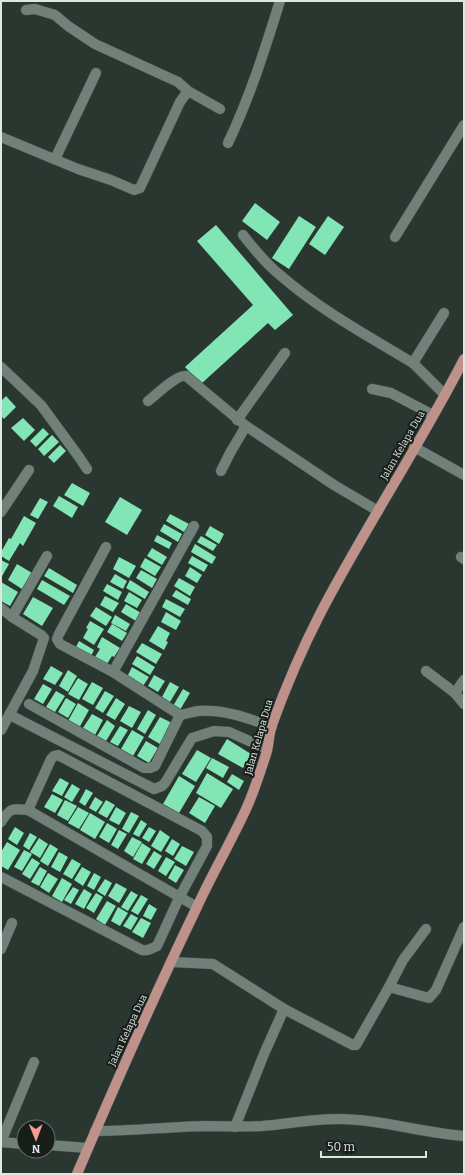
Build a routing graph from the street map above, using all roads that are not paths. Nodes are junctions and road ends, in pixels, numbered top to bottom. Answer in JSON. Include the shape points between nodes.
{"nodes":[{"id":1,"x":280,"y":1,"type":"edge"},
{"id":2,"x":26,"y":10,"type":"dead end"},
{"id":3,"x":96,"y":74,"type":"dead end"},
{"id":4,"x":188,"y":91,"type":"junction"},
{"id":5,"x":220,"y":109,"type":"dead end"},
{"id":6,"x":464,"y":125,"type":"edge"},
{"id":7,"x":1,"y":137,"type":"edge"},
{"id":8,"x":228,"y":143,"type":"dead end"},
{"id":9,"x":55,"y":159,"type":"junction"},
{"id":10,"x":243,"y":234,"type":"dead end"},
{"id":11,"x":395,"y":238,"type":"dead end"},
{"id":12,"x":444,"y":313,"type":"dead end"},
{"id":13,"x":285,"y":353,"type":"dead end"},
{"id":14,"x":464,"y":359,"type":"edge"},
{"id":15,"x":413,"y":363,"type":"junction"},
{"id":16,"x":1,"y":367,"type":"edge"},
{"id":17,"x":372,"y":389,"type":"dead end"},
{"id":18,"x":445,"y":395,"type":"junction"},
{"id":19,"x":148,"y":401,"type":"dead end"},
{"id":20,"x":433,"y":415,"type":"junction"},
{"id":21,"x":237,"y":420,"type":"junction"},
{"id":22,"x":246,"y":426,"type":"junction"},
{"id":23,"x":414,"y":447,"type":"junction"},
{"id":24,"x":87,"y":469,"type":"dead end"},
{"id":25,"x":29,"y":470,"type":"dead end"},
{"id":26,"x":221,"y":471,"type":"dead end"},
{"id":27,"x":464,"y":475,"type":"edge"},
{"id":28,"x":378,"y":511,"type":"junction"},
{"id":29,"x":1,"y":512,"type":"edge"},
{"id":30,"x":194,"y":526,"type":"dead end"},
{"id":31,"x":106,"y":547,"type":"dead end"},
{"id":32,"x":48,"y":556,"type":"dead end"},
{"id":33,"x":1,"y":608,"type":"edge"},
{"id":34,"x":12,"y":617,"type":"junction"},
{"id":35,"x":426,"y":671,"type":"dead end"},
{"id":36,"x":113,"y":672,"type":"junction"},
{"id":37,"x":464,"y":680,"type":"edge"},
{"id":38,"x":455,"y":693,"type":"junction"},
{"id":39,"x":29,"y":704,"type":"dead end"},
{"id":40,"x":464,"y":704,"type":"edge"},
{"id":41,"x":10,"y":715,"type":"junction"},
{"id":42,"x":180,"y":715,"type":"junction"},
{"id":43,"x":272,"y":727,"type":"junction"},
{"id":44,"x":1,"y":730,"type":"edge"},
{"id":45,"x":267,"y":749,"type":"junction"},
{"id":46,"x":28,"y":810,"type":"junction"},
{"id":47,"x":1,"y":822,"type":"edge"},
{"id":48,"x":1,"y":877,"type":"edge"},
{"id":49,"x":180,"y":898,"type":"junction"},
{"id":50,"x":197,"y":906,"type":"junction"},
{"id":51,"x":12,"y":922,"type":"dead end"},
{"id":52,"x":464,"y":927,"type":"edge"},
{"id":53,"x":426,"y":929,"type":"dead end"},
{"id":54,"x":1,"y":949,"type":"edge"},
{"id":55,"x":172,"y":962,"type":"junction"},
{"id":56,"x":389,"y":987,"type":"junction"},
{"id":57,"x":284,"y":1009,"type":"junction"},
{"id":58,"x":34,"y":1062,"type":"dead end"},
{"id":59,"x":235,"y":1127,"type":"junction"},
{"id":60,"x":95,"y":1131,"type":"junction"},
{"id":61,"x":464,"y":1136,"type":"edge"},
{"id":62,"x":1,"y":1142,"type":"edge"},
{"id":63,"x":16,"y":1143,"type":"edge"},
{"id":64,"x":56,"y":1146,"type":"edge"},
{"id":65,"x":88,"y":1148,"type":"junction"},
{"id":66,"x":77,"y":1174,"type":"edge"}],
"edges":[{"from":1,"to":8,"type":"street","via":[[242,115]]},
{"from":2,"to":4,"type":"street","via":[[35,9],[55,15],[95,44],[178,82]]},
{"from":3,"to":9,"type":"street"},
{"from":4,"to":5,"type":"street"},
{"from":4,"to":9,"type":"street","via":[[180,102],[140,188],[134,190]]},
{"from":6,"to":11,"type":"street"},
{"from":7,"to":9,"type":"street"},
{"from":10,"to":15,"type":"street","via":[[259,255],[280,275],[327,310]]},
{"from":12,"to":15,"type":"street"},
{"from":13,"to":21,"type":"street"},
{"from":14,"to":18,"type":"main road","name":"Jalan Kelapa Dua"},
{"from":15,"to":18,"type":"street"},
{"from":16,"to":24,"type":"street","via":[[41,405]]},
{"from":17,"to":20,"type":"street","via":[[391,394]]},
{"from":18,"to":20,"type":"main road","name":"Jalan Kelapa Dua"},
{"from":19,"to":21,"type":"street","via":[[183,375]]},
{"from":20,"to":23,"type":"main road","name":"Jalan Kelapa Dua"},
{"from":21,"to":22,"type":"street"},
{"from":22,"to":26,"type":"street"},
{"from":22,"to":28,"type":"street"},
{"from":23,"to":27,"type":"street"},
{"from":23,"to":28,"type":"main road","name":"Jalan Kelapa Dua"},
{"from":25,"to":29,"type":"street"},
{"from":28,"to":43,"type":"main road","name":"Jalan Kelapa Dua","via":[[320,613],[285,688]]},
{"from":30,"to":36,"type":"street"},
{"from":31,"to":36,"type":"street","via":[[57,639],[60,644]]},
{"from":32,"to":34,"type":"street"},
{"from":33,"to":34,"type":"street"},
{"from":34,"to":41,"type":"street","via":[[44,638],[33,671]]},
{"from":35,"to":38,"type":"street"},
{"from":36,"to":42,"type":"street"},
{"from":37,"to":38,"type":"street"},
{"from":38,"to":40,"type":"street"},
{"from":39,"to":42,"type":"street","via":[[144,768],[155,766]]},
{"from":41,"to":44,"type":"street"},
{"from":41,"to":45,"type":"street","via":[[154,790],[165,782],[192,738],[214,732],[229,732]]},
{"from":42,"to":43,"type":"street","via":[[198,711],[218,712],[245,717]]},
{"from":43,"to":45,"type":"main road","name":"Jalan Kelapa Dua"},
{"from":45,"to":50,"type":"main road","name":"Jalan Kelapa Dua","via":[[248,805]]},
{"from":46,"to":47,"type":"street","via":[[11,810]]},
{"from":46,"to":49,"type":"street"},
{"from":46,"to":49,"type":"street","via":[[51,759],[58,755],[202,831],[207,837],[207,846]]},
{"from":48,"to":49,"type":"street","via":[[147,951],[157,946]]},
{"from":49,"to":50,"type":"street"},
{"from":50,"to":55,"type":"main road","name":"Jalan Kelapa Dua"},
{"from":51,"to":54,"type":"street"},
{"from":52,"to":56,"type":"street","via":[[433,995],[429,998]]},
{"from":53,"to":56,"type":"street","via":[[403,960]]},
{"from":55,"to":57,"type":"street","via":[[213,964]]},
{"from":55,"to":60,"type":"main road","name":"Jalan Kelapa Dua"},
{"from":56,"to":57,"type":"street","via":[[356,1045]]},
{"from":57,"to":59,"type":"street"},
{"from":58,"to":62,"type":"street"},
{"from":59,"to":60,"type":"street"},
{"from":59,"to":61,"type":"street","via":[[338,1119],[368,1121]]},
{"from":60,"to":65,"type":"main road","name":"Jalan Kelapa Dua"},
{"from":62,"to":63,"type":"street"},
{"from":64,"to":65,"type":"street"},
{"from":65,"to":66,"type":"main road","name":"Jalan Kelapa Dua"}]}
